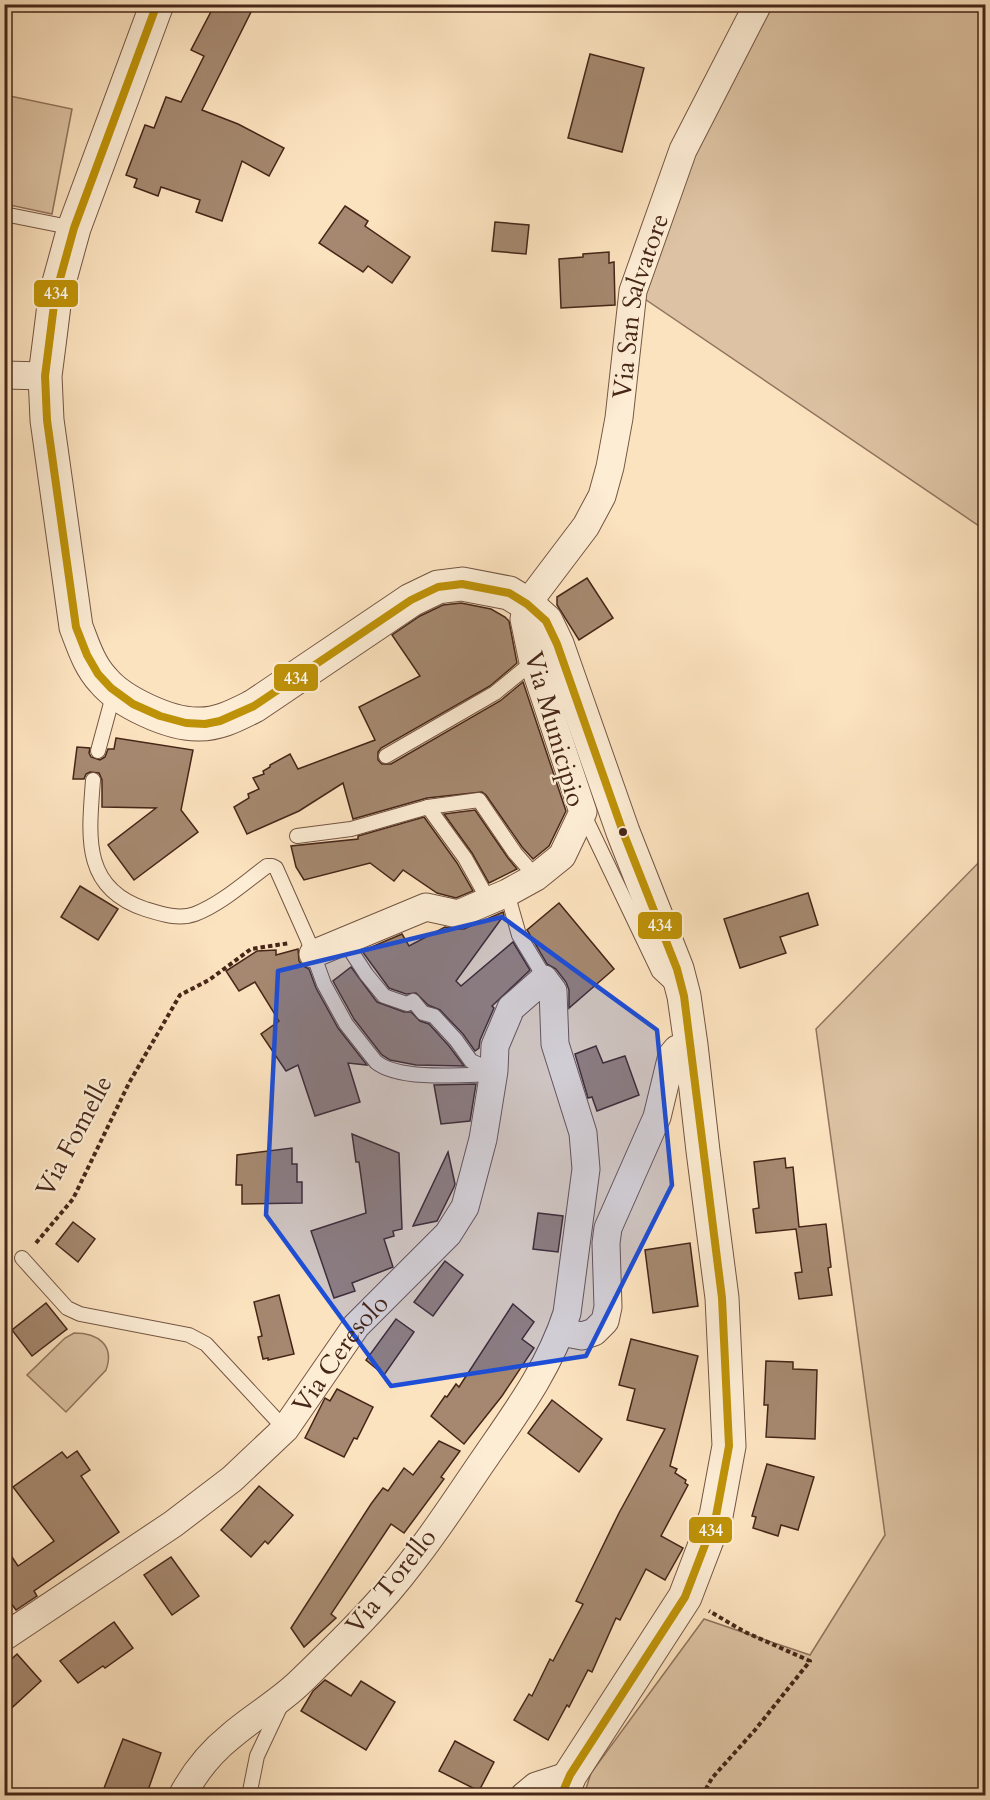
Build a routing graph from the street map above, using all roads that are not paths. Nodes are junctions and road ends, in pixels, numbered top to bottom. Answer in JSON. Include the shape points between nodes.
{"nodes":[{"id":1,"x":157,"y":4,"type":"edge"},
{"id":2,"x":758,"y":4,"type":"edge"},
{"id":3,"x":4,"y":214,"type":"edge"},
{"id":4,"x":74,"y":228,"type":"junction"},
{"id":5,"x":4,"y":375,"type":"edge"},
{"id":6,"x":45,"y":376,"type":"junction"},
{"id":7,"x":527,"y":604,"type":"junction"},
{"id":8,"x":533,"y":662,"type":"junction"},
{"id":9,"x":115,"y":691,"type":"junction"},
{"id":10,"x":98,"y":751,"type":"dead end"},
{"id":11,"x":386,"y":756,"type":"dead end"},
{"id":12,"x":93,"y":780,"type":"dead end"},
{"id":13,"x":428,"y":807,"type":"junction"},
{"id":14,"x":583,"y":812,"type":"junction"},
{"id":15,"x":297,"y":837,"type":"dead end"},
{"id":16,"x":536,"y":877,"type":"junction"},
{"id":17,"x":498,"y":897,"type":"junction"},
{"id":18,"x":345,"y":942,"type":"junction"},
{"id":19,"x":311,"y":947,"type":"junction"},
{"id":20,"x":544,"y":979,"type":"junction"},
{"id":21,"x":684,"y":996,"type":"junction"},
{"id":22,"x":691,"y":1045,"type":"junction"},
{"id":23,"x":494,"y":1073,"type":"junction"},
{"id":24,"x":22,"y":1258,"type":"road end"},
{"id":25,"x":561,"y":1332,"type":"junction"},
{"id":26,"x":285,"y":1429,"type":"junction"},
{"id":27,"x":4,"y":1637,"type":"edge"},
{"id":28,"x":284,"y":1697,"type":"junction"},
{"id":29,"x":565,"y":1785,"type":"edge"},
{"id":30,"x":182,"y":1796,"type":"edge"},
{"id":31,"x":249,"y":1796,"type":"edge"},
{"id":32,"x":524,"y":1796,"type":"edge"}],
"edges":[{"from":1,"to":4,"type":"street"},
{"from":2,"to":7,"type":"street","name":"Via San Salvatore","via":[[682,150],[633,291],[619,418],[602,496],[586,526]]},
{"from":3,"to":4,"type":"lane"},
{"from":4,"to":6,"type":"street","via":[[55,297]]},
{"from":5,"to":6,"type":"street"},
{"from":6,"to":9,"type":"street","via":[[47,420],[76,627],[86,656]]},
{"from":7,"to":8,"type":"street","name":"Via Municipio","via":[[525,620]]},
{"from":7,"to":9,"type":"street","via":[[509,593],[488,588],[462,584],[438,587],[411,600],[254,706],[227,720],[198,724],[171,719],[140,707]]},
{"from":7,"to":21,"type":"street","via":[[546,621],[557,644]]},
{"from":8,"to":11,"type":"lane","via":[[495,693]]},
{"from":8,"to":14,"type":"street","name":"Via Municipio"},
{"from":9,"to":10,"type":"lane"},
{"from":12,"to":19,"type":"lane","via":[[89,832],[96,868],[110,888],[131,904],[174,917],[192,915],[272,866]]},
{"from":13,"to":15,"type":"lane","via":[[351,829]]},
{"from":13,"to":16,"type":"lane","via":[[479,800]]},
{"from":13,"to":17,"type":"lane"},
{"from":14,"to":16,"type":"street","name":"Via Municipio","via":[[562,856]]},
{"from":14,"to":21,"type":"lane","via":[[659,972]]},
{"from":16,"to":17,"type":"street","name":"Via Municipio"},
{"from":17,"to":18,"type":"street","name":"Via Municipio","via":[[458,914],[426,908]]},
{"from":17,"to":20,"type":"lane"},
{"from":18,"to":19,"type":"street","name":"Via Municipio"},
{"from":18,"to":23,"type":"lane","via":[[384,996],[406,1004],[413,1001],[423,1013],[434,1016],[471,1061]]},
{"from":19,"to":23,"type":"lane","via":[[324,984],[346,1024],[382,1067],[420,1075]]},
{"from":20,"to":23,"type":"street","name":"Via Ceresolo","via":[[512,1008],[495,1046]]},
{"from":20,"to":25,"type":"street","name":"Via Torello","via":[[553,991],[557,1056],[583,1133],[586,1169],[567,1313]]},
{"from":21,"to":22,"type":"street"},
{"from":22,"to":25,"type":"street","via":[[672,1055],[657,1117],[608,1228],[608,1307],[604,1322],[594,1332],[582,1336]]},
{"from":22,"to":29,"type":"street","via":[[722,1298],[729,1446],[716,1516],[686,1597]]},
{"from":23,"to":26,"type":"street","name":"Via Ceresolo","via":[[483,1139],[465,1207],[448,1234],[356,1326]]},
{"from":24,"to":26,"type":"lane","via":[[67,1308],[80,1314],[189,1335],[206,1344]]},
{"from":25,"to":28,"type":"street","name":"Via Torello","via":[[528,1395],[411,1564],[348,1635]]},
{"from":26,"to":27,"type":"street","name":"Via Ceresolo","via":[[232,1479],[173,1524]]},
{"from":28,"to":30,"type":"street","name":"Via Torello","via":[[218,1747]]},
{"from":28,"to":31,"type":"lane","via":[[257,1756]]},
{"from":29,"to":32,"type":"street","via":[[536,1786]]}]}
